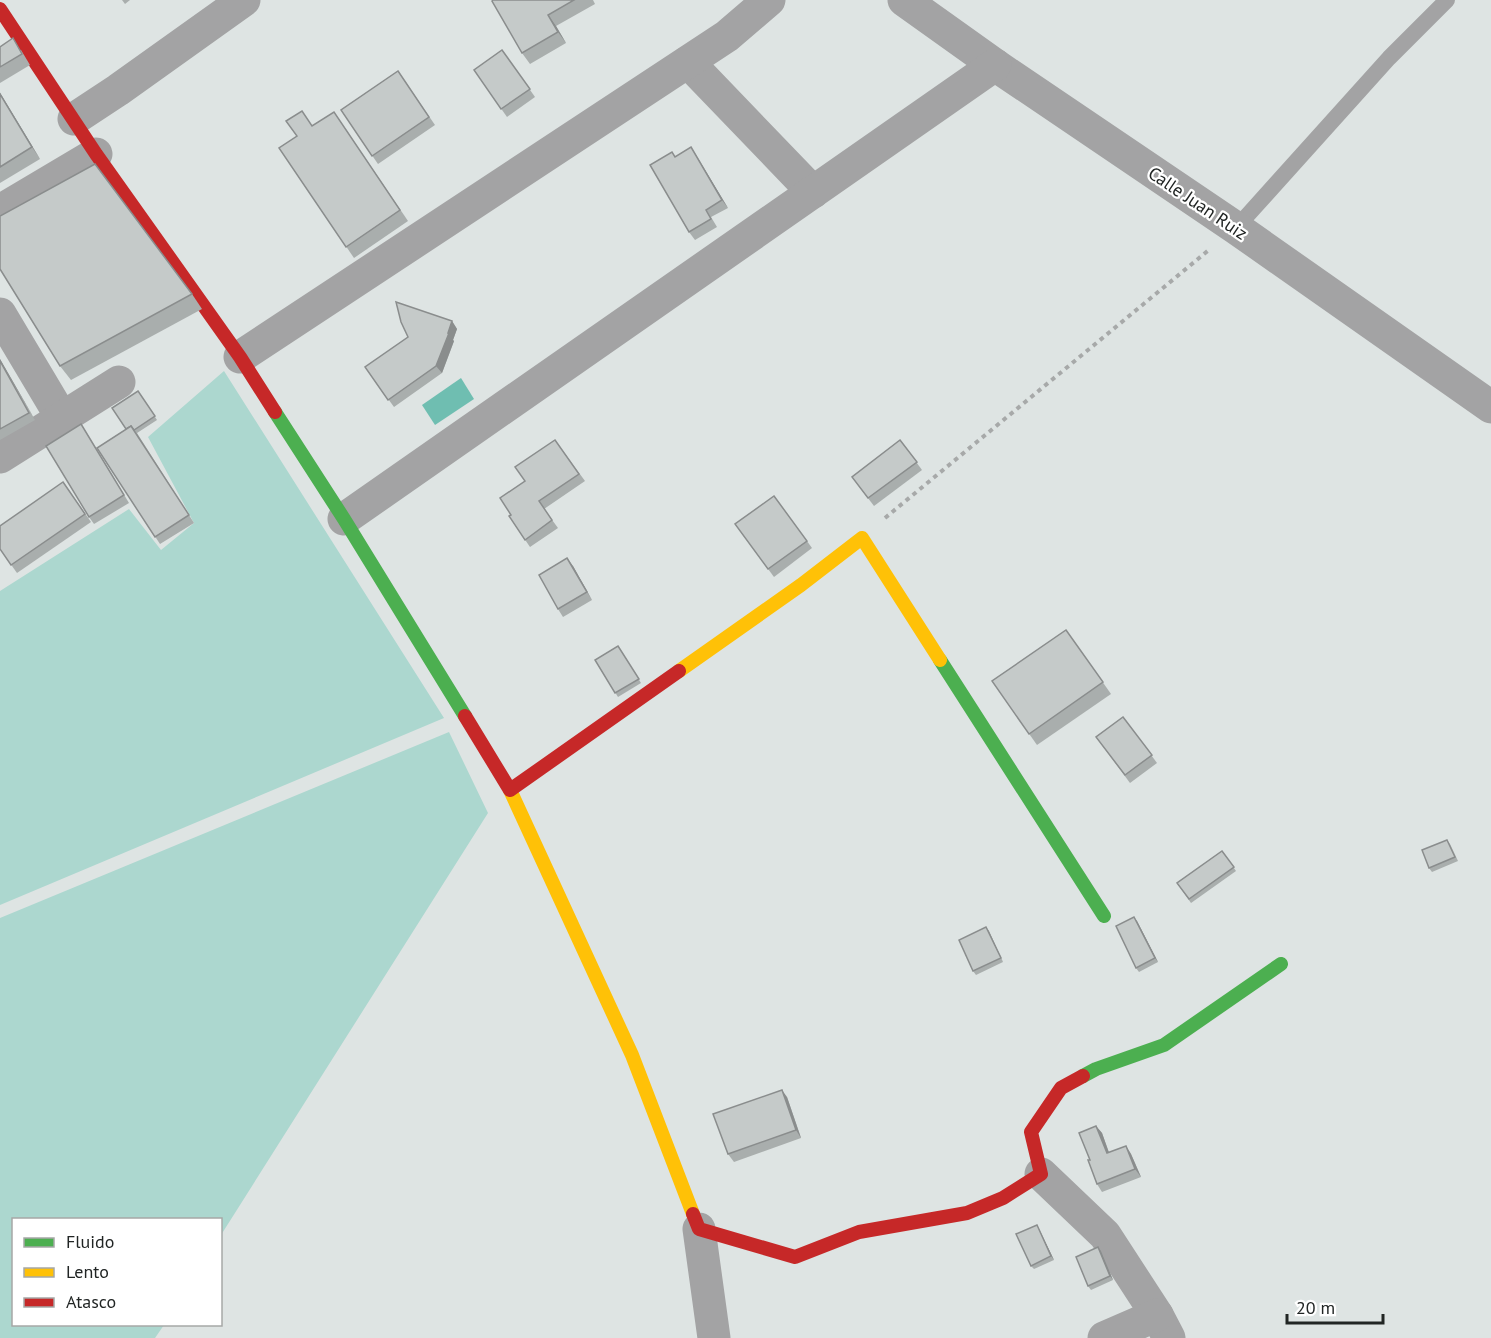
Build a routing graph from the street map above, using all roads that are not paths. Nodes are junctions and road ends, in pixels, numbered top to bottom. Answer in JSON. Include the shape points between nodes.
{"nodes":[{"id":1,"x":244,"y":0,"type":"edge"},
{"id":2,"x":769,"y":0,"type":"edge"},
{"id":3,"x":904,"y":0,"type":"edge"},
{"id":4,"x":1447,"y":0,"type":"edge"},
{"id":5,"x":0,"y":9,"type":"edge"},
{"id":6,"x":688,"y":62,"type":"junction"},
{"id":7,"x":994,"y":65,"type":"junction"},
{"id":8,"x":74,"y":120,"type":"junction"},
{"id":9,"x":96,"y":154,"type":"junction"},
{"id":10,"x":813,"y":192,"type":"junction"},
{"id":11,"x":0,"y":211,"type":"edge"},
{"id":12,"x":1236,"y":228,"type":"junction"},
{"id":13,"x":0,"y":314,"type":"edge"},
{"id":14,"x":240,"y":357,"type":"junction"},
{"id":15,"x":119,"y":382,"type":"dead end"},
{"id":16,"x":1491,"y":407,"type":"edge"},
{"id":17,"x":62,"y":418,"type":"junction"},
{"id":18,"x":0,"y":457,"type":"edge"},
{"id":19,"x":344,"y":519,"type":"junction"},
{"id":20,"x":510,"y":790,"type":"junction"},
{"id":21,"x":1104,"y":916,"type":"dead end"},
{"id":22,"x":1281,"y":964,"type":"dead end"},
{"id":23,"x":1041,"y":1174,"type":"junction"},
{"id":24,"x":699,"y":1229,"type":"junction"},
{"id":25,"x":1163,"y":1327,"type":"edge"},
{"id":26,"x":714,"y":1338,"type":"edge"},
{"id":27,"x":1104,"y":1338,"type":"edge"}],
"edges":[{"from":1,"to":8,"type":"street"},
{"from":2,"to":6,"type":"street","via":[[727,36]]},
{"from":3,"to":7,"type":"street","name":"Calle Juan Ruiz"},
{"from":4,"to":12,"type":"lane","via":[[1389,58]]},
{"from":5,"to":8,"type":"street"},
{"from":6,"to":10,"type":"street"},
{"from":6,"to":14,"type":"street"},
{"from":7,"to":10,"type":"street"},
{"from":7,"to":12,"type":"street","name":"Calle Juan Ruiz"},
{"from":8,"to":9,"type":"street"},
{"from":9,"to":11,"type":"street"},
{"from":9,"to":14,"type":"street"},
{"from":10,"to":19,"type":"street"},
{"from":12,"to":16,"type":"street","name":"Calle Juan Ruiz"},
{"from":13,"to":17,"type":"street"},
{"from":14,"to":19,"type":"street"},
{"from":15,"to":17,"type":"street"},
{"from":17,"to":18,"type":"street"},
{"from":19,"to":20,"type":"street"},
{"from":20,"to":21,"type":"street","via":[[862,538]]},
{"from":20,"to":24,"type":"street","via":[[632,1055]]},
{"from":22,"to":23,"type":"street","via":[[1164,1045],[1096,1069],[1061,1088],[1031,1131]]},
{"from":23,"to":24,"type":"street","via":[[1003,1198],[967,1213],[859,1232],[795,1257]]},
{"from":23,"to":25,"type":"street","via":[[1105,1235]]},
{"from":24,"to":26,"type":"street"},
{"from":25,"to":27,"type":"street"}]}
